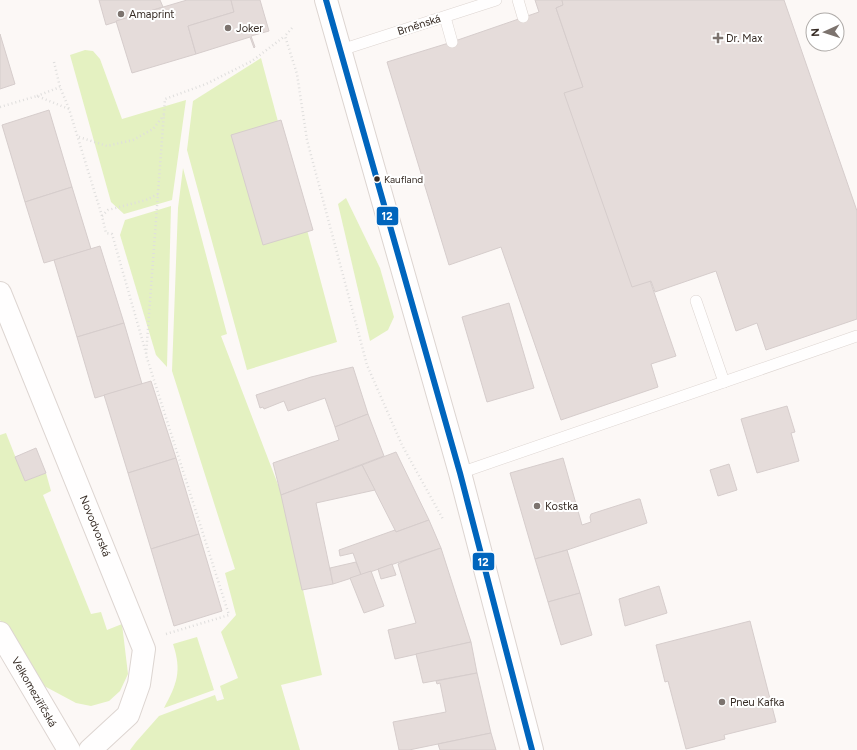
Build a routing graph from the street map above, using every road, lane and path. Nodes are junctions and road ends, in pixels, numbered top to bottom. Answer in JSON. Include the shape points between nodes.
{"nodes":[{"id":1,"x":326,"y":0,"type":"edge"},
{"id":2,"x":496,"y":0,"type":"edge"},
{"id":3,"x":518,"y":0,"type":"edge"},
{"id":4,"x":445,"y":17,"type":"junction"},
{"id":5,"x":523,"y":17,"type":"dead end"},
{"id":6,"x":292,"y":28,"type":"dead end"},
{"id":7,"x":285,"y":36,"type":"junction"},
{"id":8,"x":452,"y":42,"type":"dead end"},
{"id":9,"x":341,"y":50,"type":"junction"},
{"id":10,"x":54,"y":62,"type":"dead end"},
{"id":11,"x":60,"y":87,"type":"junction"},
{"id":12,"x":37,"y":96,"type":"junction"},
{"id":13,"x":0,"y":107,"type":"edge"},
{"id":14,"x":69,"y":109,"type":"junction"},
{"id":15,"x":164,"y":115,"type":"junction"},
{"id":16,"x":78,"y":137,"type":"junction"},
{"id":17,"x":158,"y":194,"type":"junction"},
{"id":18,"x":102,"y":216,"type":"junction"},
{"id":19,"x":0,"y":292,"type":"edge"},
{"id":20,"x":696,"y":301,"type":"dead end"},
{"id":21,"x":857,"y":336,"type":"edge"},
{"id":22,"x":146,"y":355,"type":"junction"},
{"id":23,"x":724,"y":382,"type":"junction"},
{"id":24,"x":460,"y":472,"type":"junction"},
{"id":25,"x":447,"y":525,"type":"dead end"},
{"id":26,"x":0,"y":633,"type":"edge"},
{"id":27,"x":165,"y":634,"type":"dead end"},
{"id":28,"x":69,"y":750,"type":"edge"},
{"id":29,"x":90,"y":750,"type":"edge"},
{"id":30,"x":532,"y":750,"type":"edge"}],
"edges":[{"from":1,"to":9,"type":"street"},
{"from":2,"to":4,"type":"lane","name":"Brněnská"},
{"from":3,"to":5,"type":"lane"},
{"from":4,"to":8,"type":"lane"},
{"from":4,"to":9,"type":"lane","name":"Brněnská"},
{"from":6,"to":7,"type":"path"},
{"from":7,"to":15,"type":"path","via":[[252,61],[206,84],[165,98]]},
{"from":7,"to":25,"type":"path","via":[[297,74],[307,140],[367,365],[402,445]]},
{"from":9,"to":24,"type":"street"},
{"from":10,"to":11,"type":"path"},
{"from":11,"to":12,"type":"path"},
{"from":11,"to":14,"type":"path"},
{"from":12,"to":13,"type":"path"},
{"from":12,"to":14,"type":"path"},
{"from":14,"to":16,"type":"path"},
{"from":15,"to":16,"type":"path","via":[[153,129],[133,140],[107,146]]},
{"from":15,"to":17,"type":"path"},
{"from":16,"to":18,"type":"path"},
{"from":17,"to":18,"type":"path","via":[[146,200],[108,210]]},
{"from":17,"to":22,"type":"path"},
{"from":18,"to":22,"type":"path","via":[[106,233],[112,234]]},
{"from":19,"to":29,"type":"street","name":"Novodvorská","via":[[144,649],[139,684],[128,715]]},
{"from":20,"to":23,"type":"lane"},
{"from":21,"to":23,"type":"lane"},
{"from":22,"to":27,"type":"path","via":[[229,615]]},
{"from":23,"to":24,"type":"lane"},
{"from":24,"to":30,"type":"street"},
{"from":26,"to":28,"type":"street","name":"Velkomeziříčská"}]}
